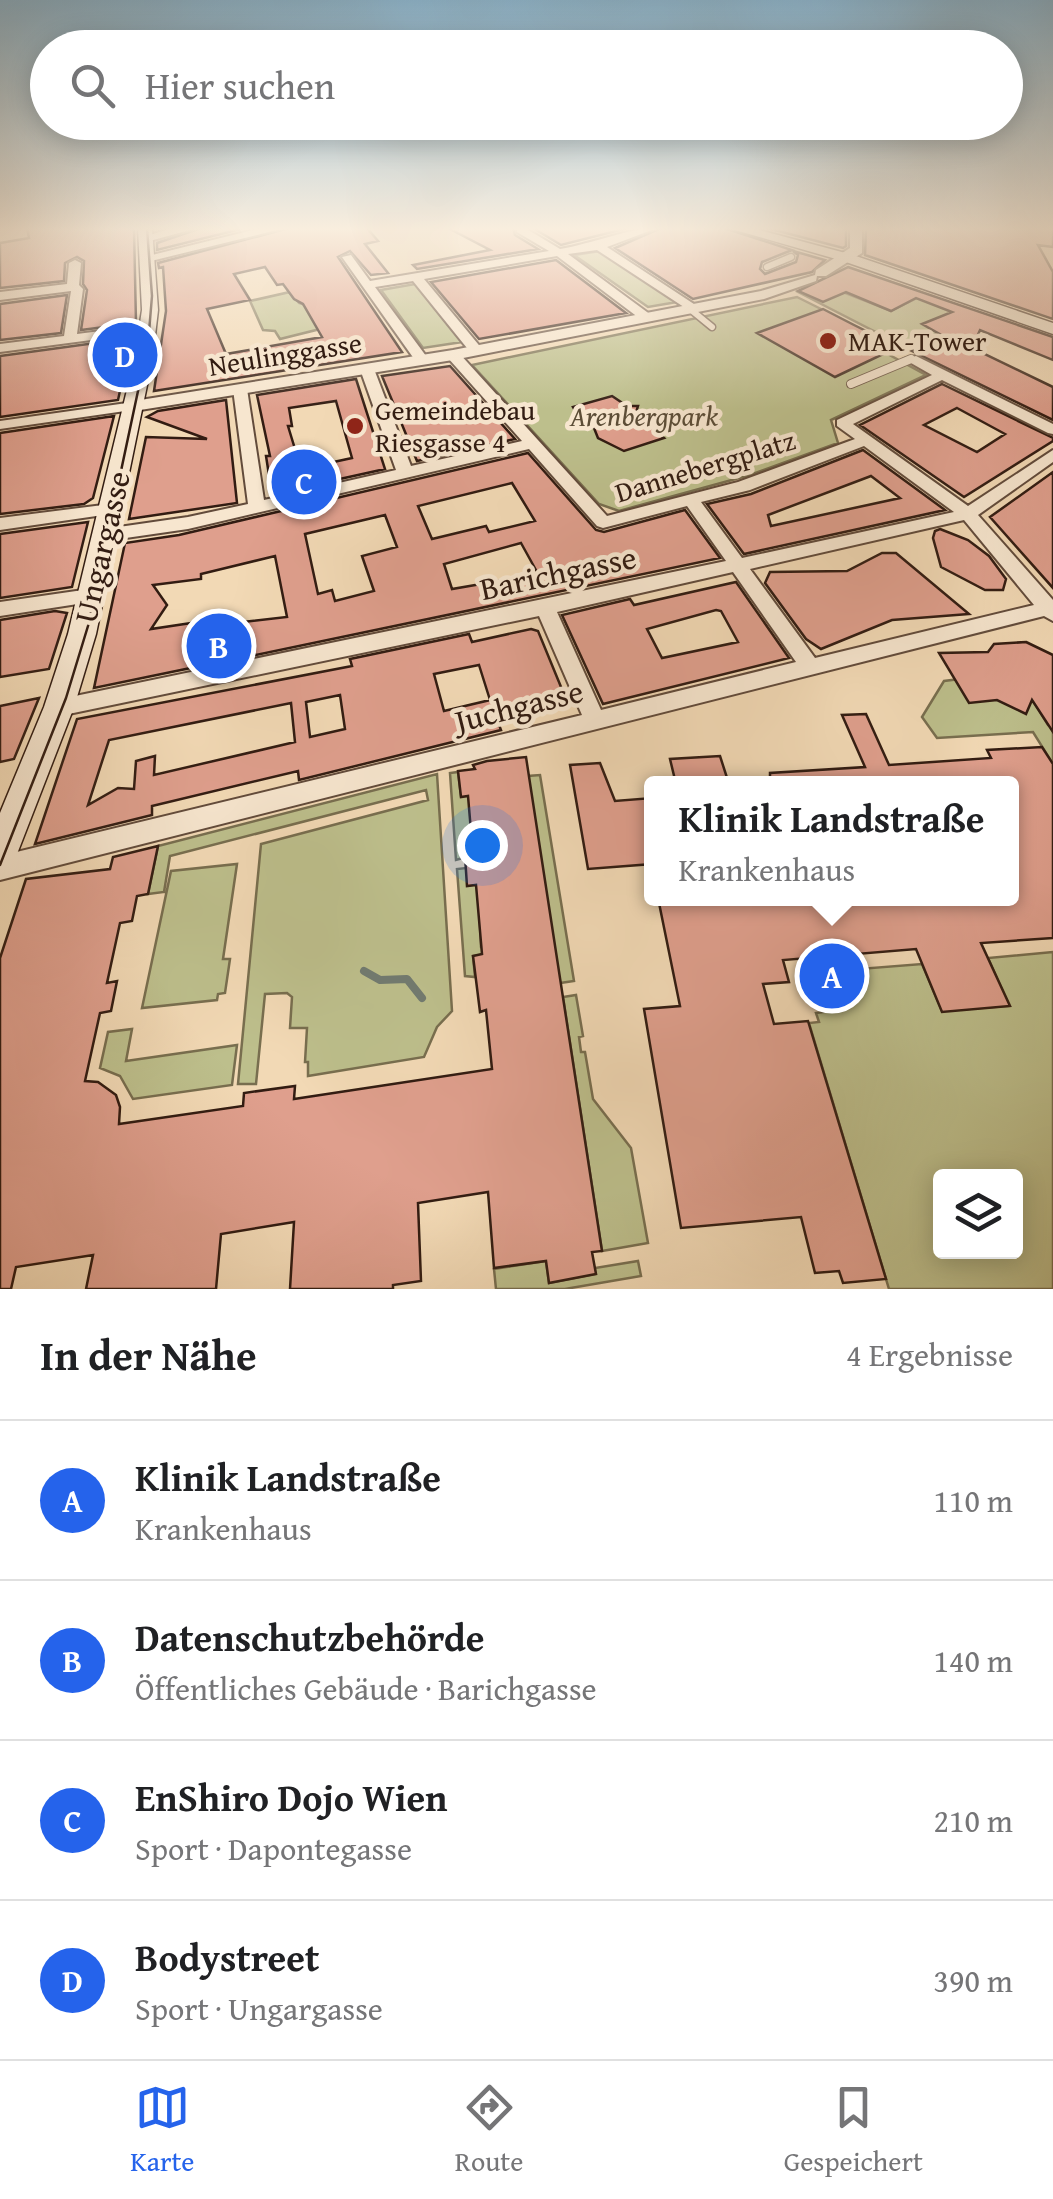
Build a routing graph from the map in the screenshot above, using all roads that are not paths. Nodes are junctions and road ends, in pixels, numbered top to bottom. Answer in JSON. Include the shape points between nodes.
{"nodes":[{"id":1,"x":57,"y":288,"type":"edge"},
{"id":2,"x":75,"y":288,"type":"edge"},
{"id":3,"x":147,"y":288,"type":"edge"},
{"id":4,"x":370,"y":288,"type":"edge"},
{"id":5,"x":425,"y":288,"type":"edge"},
{"id":6,"x":607,"y":288,"type":"edge"},
{"id":7,"x":661,"y":288,"type":"edge"},
{"id":8,"x":782,"y":288,"type":"edge"},
{"id":9,"x":935,"y":288,"type":"edge"},
{"id":10,"x":0,"y":296,"type":"edge"},
{"id":11,"x":692,"y":309,"type":"junction"},
{"id":12,"x":647,"y":318,"type":"junction"},
{"id":13,"x":712,"y":327,"type":"dead end"},
{"id":14,"x":148,"y":328,"type":"junction"},
{"id":15,"x":1053,"y":329,"type":"edge"},
{"id":16,"x":70,"y":339,"type":"junction"},
{"id":17,"x":0,"y":348,"type":"edge"},
{"id":18,"x":476,"y":350,"type":"junction"},
{"id":19,"x":454,"y":355,"type":"junction"},
{"id":20,"x":911,"y":359,"type":"joint"},
{"id":21,"x":422,"y":360,"type":"junction"},
{"id":22,"x":367,"y":369,"type":"junction"},
{"id":23,"x":942,"y":375,"type":"junction"},
{"id":24,"x":850,"y":384,"type":"dead end"},
{"id":25,"x":240,"y":390,"type":"junction"},
{"id":26,"x":134,"y":406,"type":"junction"},
{"id":27,"x":0,"y":425,"type":"edge"},
{"id":28,"x":1053,"y":430,"type":"edge"},
{"id":29,"x":866,"y":440,"type":"junction"},
{"id":30,"x":532,"y":443,"type":"junction"},
{"id":31,"x":1053,"y":456,"type":"edge"},
{"id":32,"x":406,"y":473,"type":"junction"},
{"id":33,"x":692,"y":501,"type":"junction"},
{"id":34,"x":256,"y":507,"type":"junction"},
{"id":35,"x":110,"y":509,"type":"junction"},
{"id":36,"x":968,"y":514,"type":"junction"},
{"id":37,"x":0,"y":524,"type":"edge"},
{"id":38,"x":105,"y":535,"type":"junction"},
{"id":39,"x":737,"y":564,"type":"junction"},
{"id":40,"x":90,"y":596,"type":"junction"},
{"id":41,"x":545,"y":608,"type":"junction"},
{"id":42,"x":0,"y":609,"type":"edge"},
{"id":43,"x":1052,"y":610,"type":"edge"},
{"id":44,"x":810,"y":666,"type":"junction"},
{"id":45,"x":59,"y":707,"type":"junction"},
{"id":46,"x":595,"y":720,"type":"junction"},
{"id":47,"x":0,"y":854,"type":"edge"},
{"id":48,"x":0,"y":868,"type":"edge"}],
"edges":[{"from":1,"to":10,"type":"street"},
{"from":2,"to":16,"type":"street"},
{"from":3,"to":14,"type":"main road","name":"Ungargasse"},
{"from":4,"to":21,"type":"street"},
{"from":5,"to":18,"type":"street"},
{"from":6,"to":12,"type":"street"},
{"from":7,"to":11,"type":"street"},
{"from":8,"to":11,"type":"street","name":"Neulinggasse"},
{"from":9,"to":15,"type":"main road"},
{"from":11,"to":12,"type":"street","name":"Neulinggasse"},
{"from":11,"to":13,"type":"lane"},
{"from":12,"to":18,"type":"street","name":"Neulinggasse"},
{"from":14,"to":16,"type":"street"},
{"from":14,"to":26,"type":"main road","name":"Ungargasse"},
{"from":16,"to":17,"type":"street"},
{"from":18,"to":19,"type":"street","name":"Neulinggasse"},
{"from":19,"to":21,"type":"street","name":"Neulinggasse"},
{"from":19,"to":30,"type":"street","name":"Dannebergplatz"},
{"from":20,"to":23,"type":"street"},
{"from":20,"to":24,"type":"lane"},
{"from":21,"to":22,"type":"street","name":"Neulinggasse"},
{"from":22,"to":25,"type":"street","name":"Neulinggasse"},
{"from":22,"to":32,"type":"street"},
{"from":23,"to":28,"type":"street"},
{"from":23,"to":29,"type":"street","via":[[842,423]]},
{"from":25,"to":26,"type":"street","name":"Neulinggasse"},
{"from":25,"to":34,"type":"street"},
{"from":26,"to":27,"type":"street","name":"Neulinggasse"},
{"from":26,"to":35,"type":"main road","name":"Ungargasse"},
{"from":29,"to":33,"type":"street","name":"Dannebergplatz"},
{"from":29,"to":36,"type":"street"},
{"from":30,"to":32,"type":"street"},
{"from":30,"to":33,"type":"street","name":"Dannebergplatz","via":[[603,522]]},
{"from":31,"to":36,"type":"street","name":"Barichgasse"},
{"from":32,"to":34,"type":"street"},
{"from":33,"to":39,"type":"street"},
{"from":34,"to":38,"type":"street"},
{"from":35,"to":37,"type":"street"},
{"from":35,"to":38,"type":"main road","name":"Ungargasse"},
{"from":36,"to":39,"type":"street","name":"Barichgasse"},
{"from":36,"to":43,"type":"street"},
{"from":38,"to":40,"type":"main road","name":"Ungargasse"},
{"from":39,"to":41,"type":"street","name":"Barichgasse"},
{"from":39,"to":44,"type":"street"},
{"from":40,"to":42,"type":"street"},
{"from":40,"to":45,"type":"main road","name":"Ungargasse"},
{"from":41,"to":45,"type":"street","name":"Barichgasse"},
{"from":41,"to":46,"type":"street"},
{"from":43,"to":44,"type":"street","name":"Juchgasse"},
{"from":44,"to":46,"type":"street","name":"Juchgasse"},
{"from":45,"to":47,"type":"main road","name":"Ungargasse"},
{"from":46,"to":48,"type":"street","name":"Juchgasse"}]}
